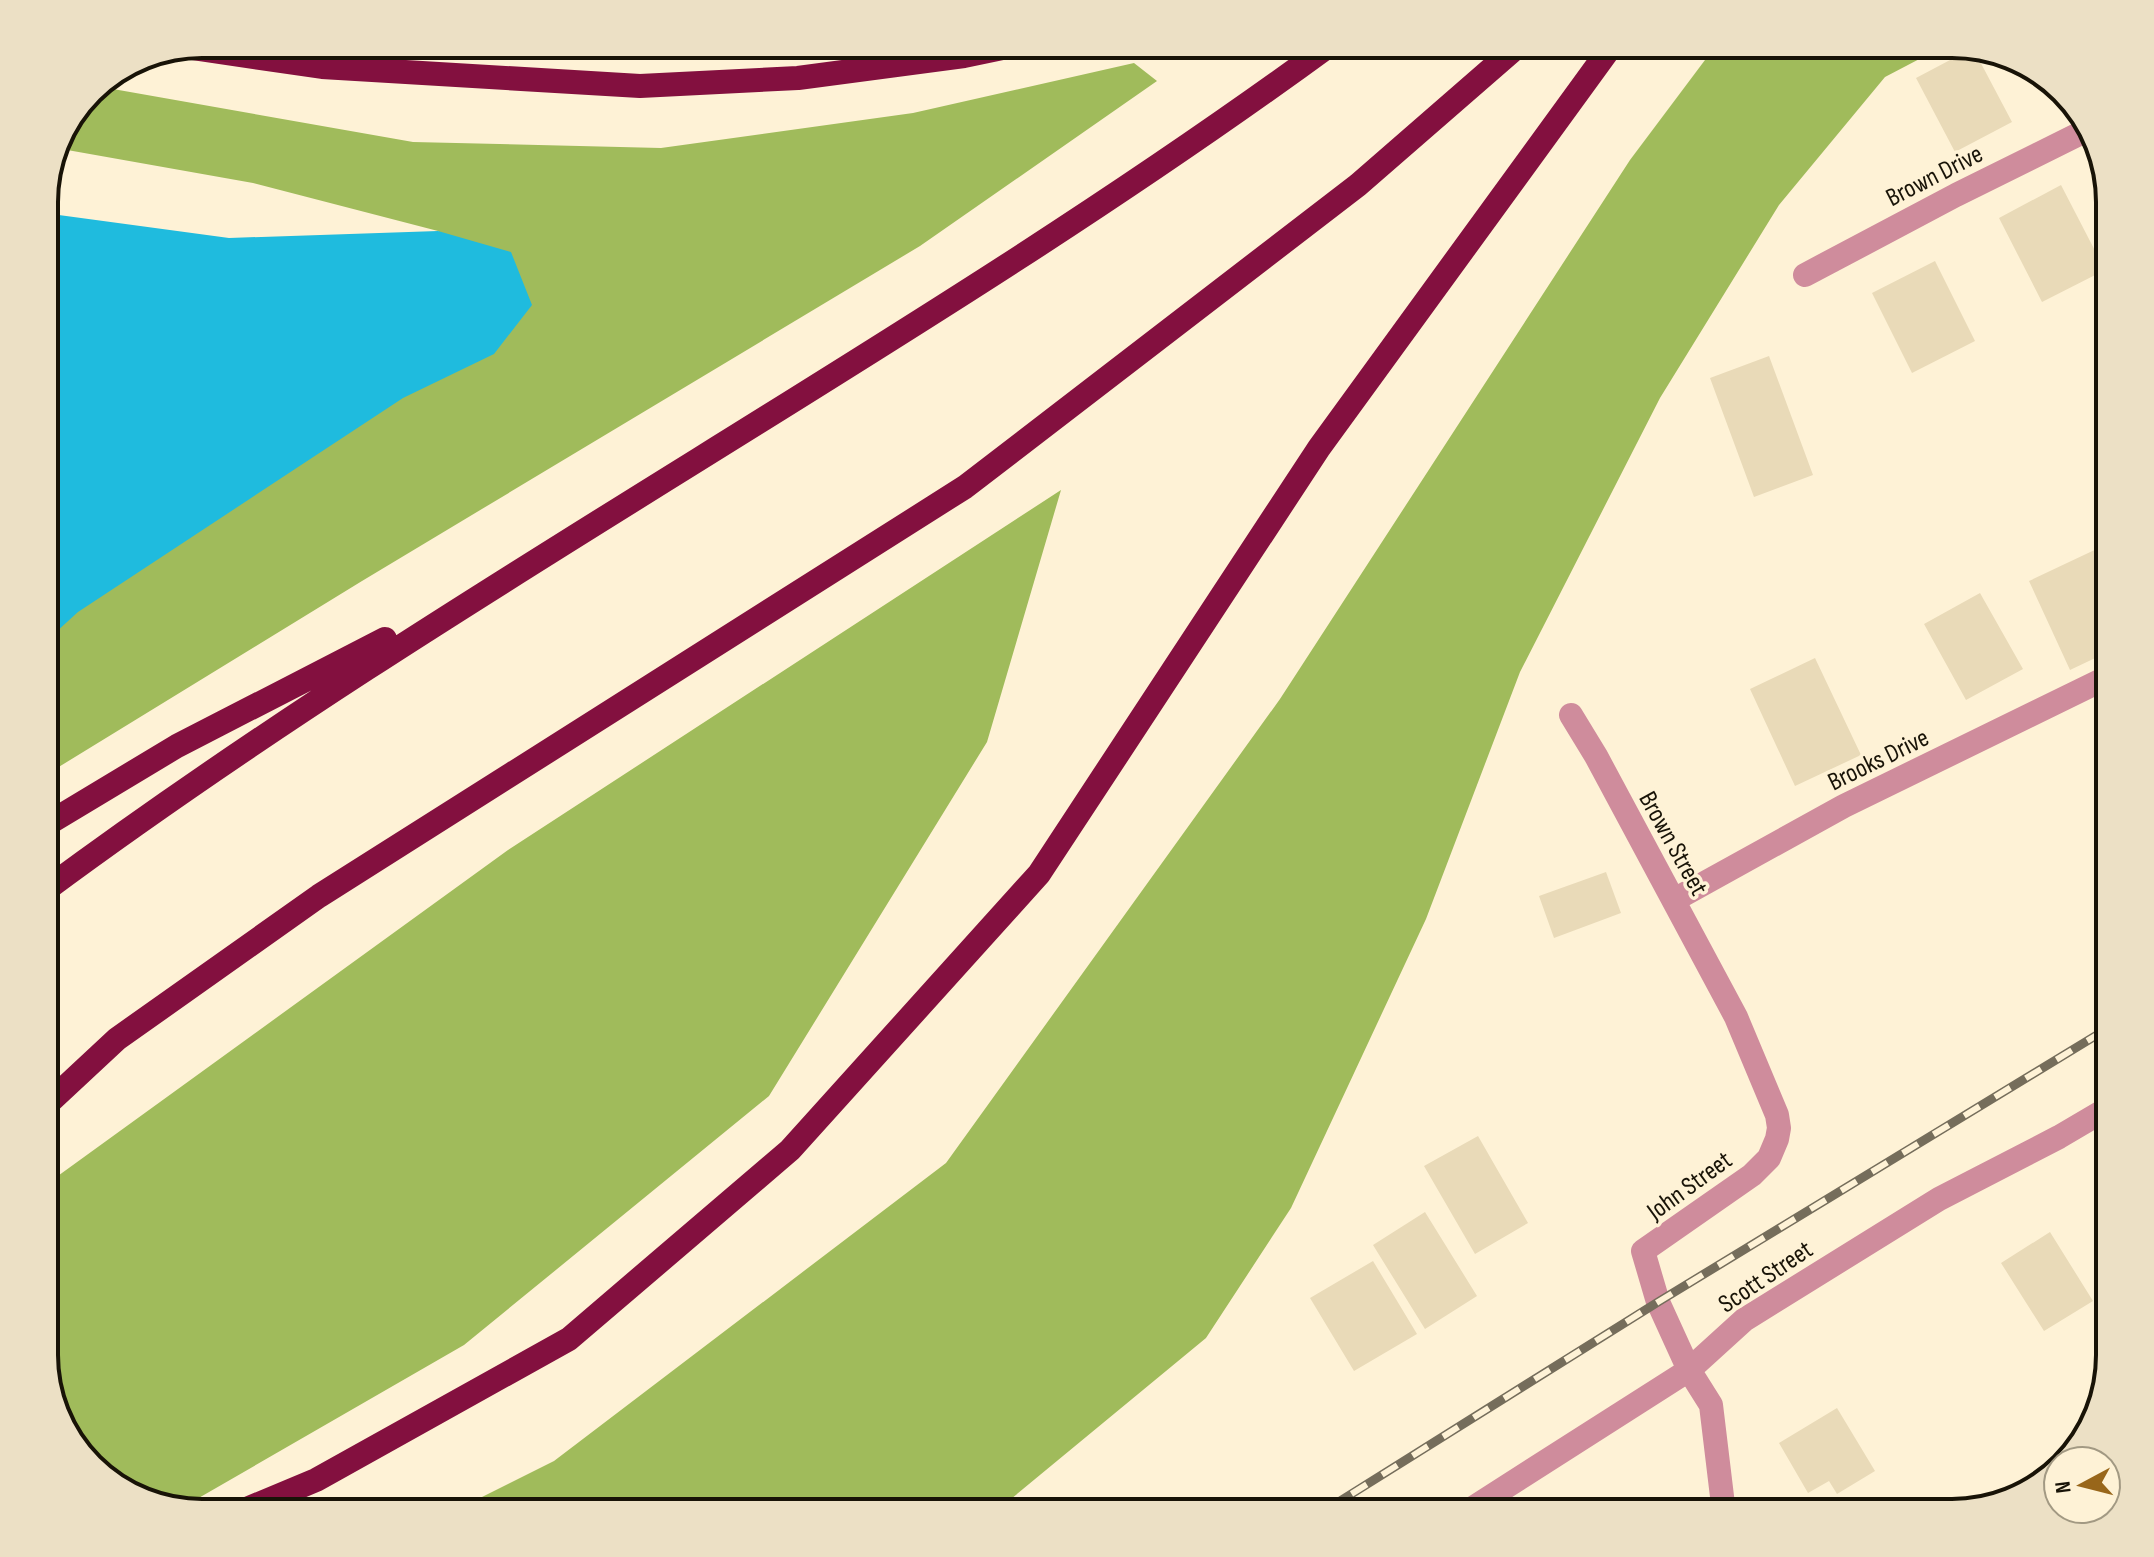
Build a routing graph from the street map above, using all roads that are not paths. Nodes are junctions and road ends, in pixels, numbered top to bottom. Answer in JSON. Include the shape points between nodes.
{"nodes":[{"id":1,"x":260,"y":58,"type":"edge"},
{"id":2,"x":949,"y":58,"type":"edge"},
{"id":3,"x":1311,"y":58,"type":"edge"},
{"id":4,"x":1504,"y":58,"type":"edge"},
{"id":5,"x":1603,"y":58,"type":"edge"},
{"id":6,"x":2079,"y":134,"type":"edge"},
{"id":7,"x":1805,"y":275,"type":"dead end"},
{"id":8,"x":495,"y":585,"type":"junction"},
{"id":9,"x":2096,"y":683,"type":"edge"},
{"id":10,"x":1571,"y":715,"type":"dead end"},
{"id":11,"x":58,"y":818,"type":"edge"},
{"id":12,"x":58,"y":881,"type":"edge"},
{"id":13,"x":1674,"y":900,"type":"junction"},
{"id":14,"x":58,"y":1094,"type":"edge"},
{"id":15,"x":2096,"y":1115,"type":"edge"},
{"id":16,"x":1779,"y":1128,"type":"joint"},
{"id":17,"x":1689,"y":1370,"type":"junction"},
{"id":18,"x":271,"y":1499,"type":"edge"},
{"id":19,"x":1487,"y":1499,"type":"edge"},
{"id":20,"x":1722,"y":1499,"type":"edge"}],
"edges":[{"from":1,"to":2,"type":"highway","via":[[322,67],[640,86],[798,78]]},
{"from":3,"to":8,"type":"highway","via":[[1002,271]]},
{"from":4,"to":14,"type":"highway","via":[[1358,185],[965,487],[319,896],[117,1039]]},
{"from":5,"to":18,"type":"highway","via":[[1319,448],[1039,874],[790,1150],[569,1339],[316,1480]]},
{"from":6,"to":7,"type":"street","name":"Brown Drive"},
{"from":8,"to":11,"type":"highway","via":[[177,746]]},
{"from":8,"to":12,"type":"highway","via":[[245,748]]},
{"from":9,"to":13,"type":"street","name":"Brooks Drive","via":[[1844,806]]},
{"from":10,"to":13,"type":"street","name":"Brown Street"},
{"from":13,"to":16,"type":"street","name":"Brown Street","via":[[1726,998]]},
{"from":15,"to":17,"type":"street","name":"Scott Street","via":[[1939,1199],[1744,1320]]},
{"from":16,"to":17,"type":"street","name":"John Street","via":[[1769,1158],[1752,1175],[1643,1251],[1658,1302]]},
{"from":17,"to":19,"type":"street","name":"Scott Street"},
{"from":17,"to":20,"type":"street","name":"John Street","via":[[1711,1405]]}]}
